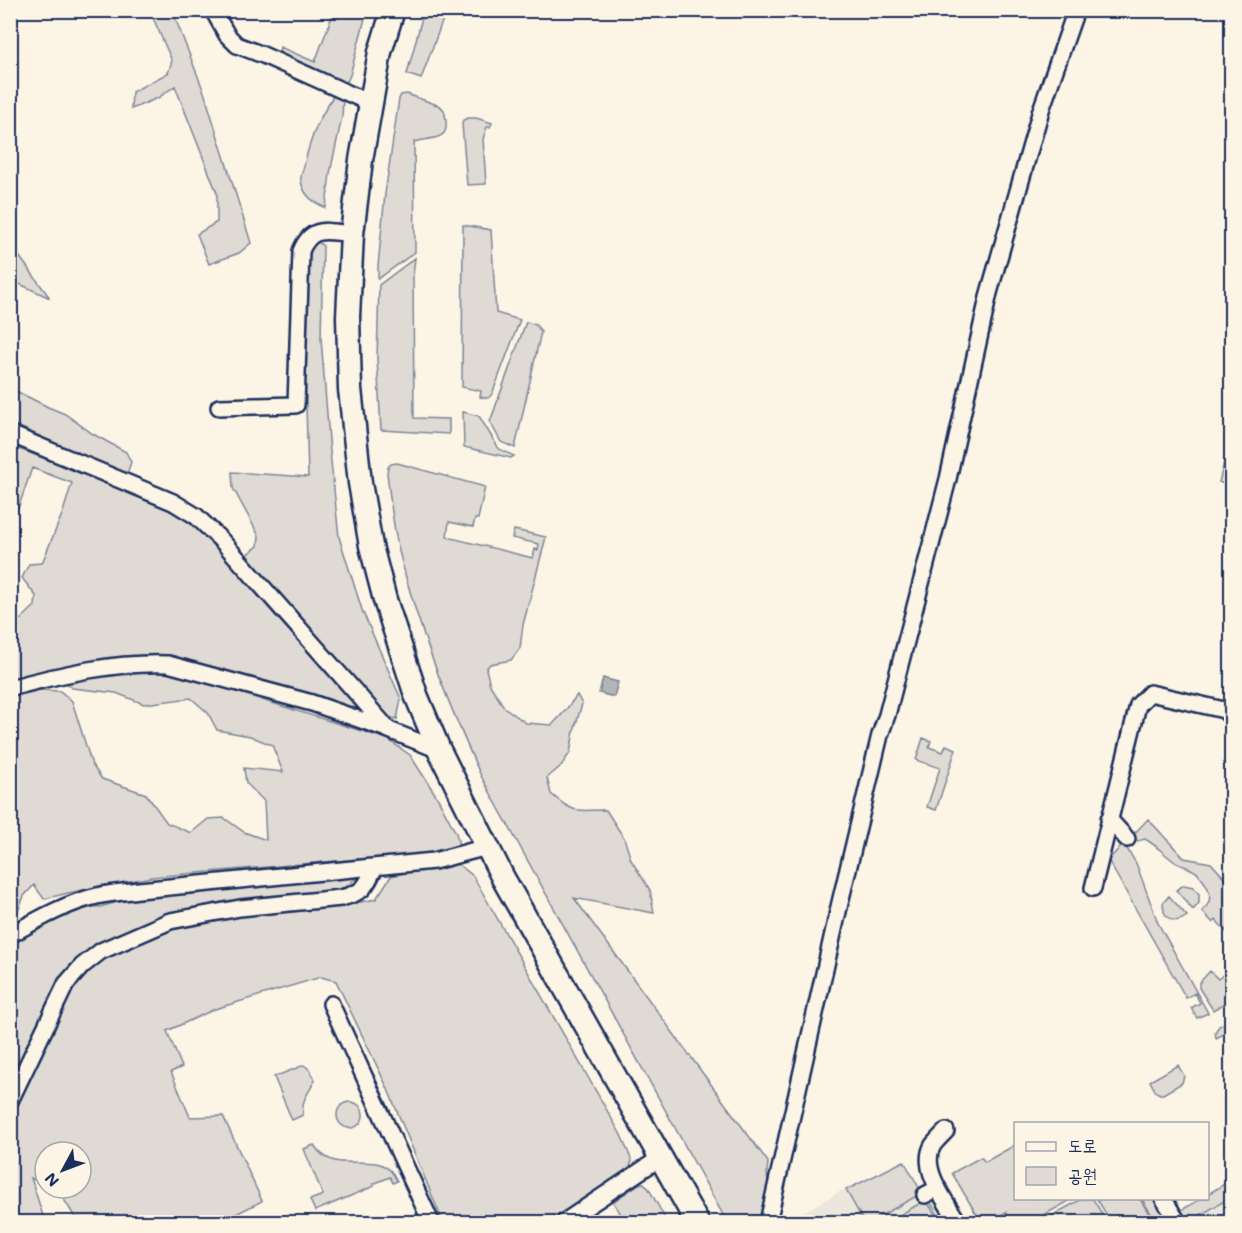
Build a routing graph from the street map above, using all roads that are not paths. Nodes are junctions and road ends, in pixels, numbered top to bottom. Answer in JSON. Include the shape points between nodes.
{"nodes":[{"id":1,"x":213,"y":10,"type":"edge"},
{"id":2,"x":393,"y":10,"type":"edge"},
{"id":3,"x":1076,"y":10,"type":"edge"},
{"id":4,"x":370,"y":103,"type":"junction"},
{"id":5,"x":352,"y":234,"type":"junction"},
{"id":6,"x":219,"y":407,"type":"dead end"},
{"id":7,"x":10,"y":434,"type":"edge"},
{"id":8,"x":10,"y":688,"type":"edge"},
{"id":9,"x":1232,"y":718,"type":"edge"},
{"id":10,"x":389,"y":730,"type":"junction"},
{"id":11,"x":440,"y":750,"type":"junction"},
{"id":12,"x":1109,"y":819,"type":"junction"},
{"id":13,"x":1127,"y":839,"type":"dead end"},
{"id":14,"x":487,"y":847,"type":"junction"},
{"id":15,"x":375,"y":867,"type":"junction"},
{"id":16,"x":1093,"y":888,"type":"dead end"},
{"id":17,"x":10,"y":935,"type":"edge"},
{"id":18,"x":331,"y":1004,"type":"dead end"},
{"id":19,"x":10,"y":1101,"type":"edge"},
{"id":20,"x":946,"y":1131,"type":"dead end"},
{"id":21,"x":660,"y":1158,"type":"junction"},
{"id":22,"x":1164,"y":1200,"type":"edge"},
{"id":23,"x":431,"y":1222,"type":"edge"},
{"id":24,"x":564,"y":1222,"type":"edge"},
{"id":25,"x":697,"y":1222,"type":"edge"},
{"id":26,"x":768,"y":1222,"type":"edge"},
{"id":27,"x":958,"y":1222,"type":"edge"},
{"id":28,"x":1178,"y":1222,"type":"edge"}],
"edges":[{"from":1,"to":4,"type":"street","via":[[237,45]]},
{"from":2,"to":4,"type":"street"},
{"from":3,"to":26,"type":"street","via":[[1041,110],[989,293],[948,479],[839,907]]},
{"from":4,"to":5,"type":"street"},
{"from":5,"to":6,"type":"street","via":[[314,232],[301,251],[296,405]]},
{"from":5,"to":11,"type":"street","via":[[350,389],[360,483],[385,600],[416,695]]},
{"from":7,"to":10,"type":"street","via":[[173,502],[196,516]]},
{"from":8,"to":10,"type":"street","via":[[63,674],[145,663],[168,664],[312,703]]},
{"from":9,"to":12,"type":"street","via":[[1224,710],[1150,693],[1138,705]]},
{"from":10,"to":11,"type":"street"},
{"from":11,"to":14,"type":"street"},
{"from":12,"to":13,"type":"street"},
{"from":12,"to":16,"type":"street"},
{"from":14,"to":15,"type":"street","via":[[434,861]]},
{"from":14,"to":21,"type":"street"},
{"from":15,"to":17,"type":"street","via":[[95,897],[71,904]]},
{"from":15,"to":19,"type":"street","via":[[365,887],[355,894],[170,921],[101,951],[66,984]]},
{"from":18,"to":23,"type":"street"},
{"from":20,"to":27,"type":"street","via":[[932,1147],[929,1158],[931,1191]]},
{"from":21,"to":24,"type":"street"},
{"from":21,"to":25,"type":"street"},
{"from":22,"to":28,"type":"street"}]}
